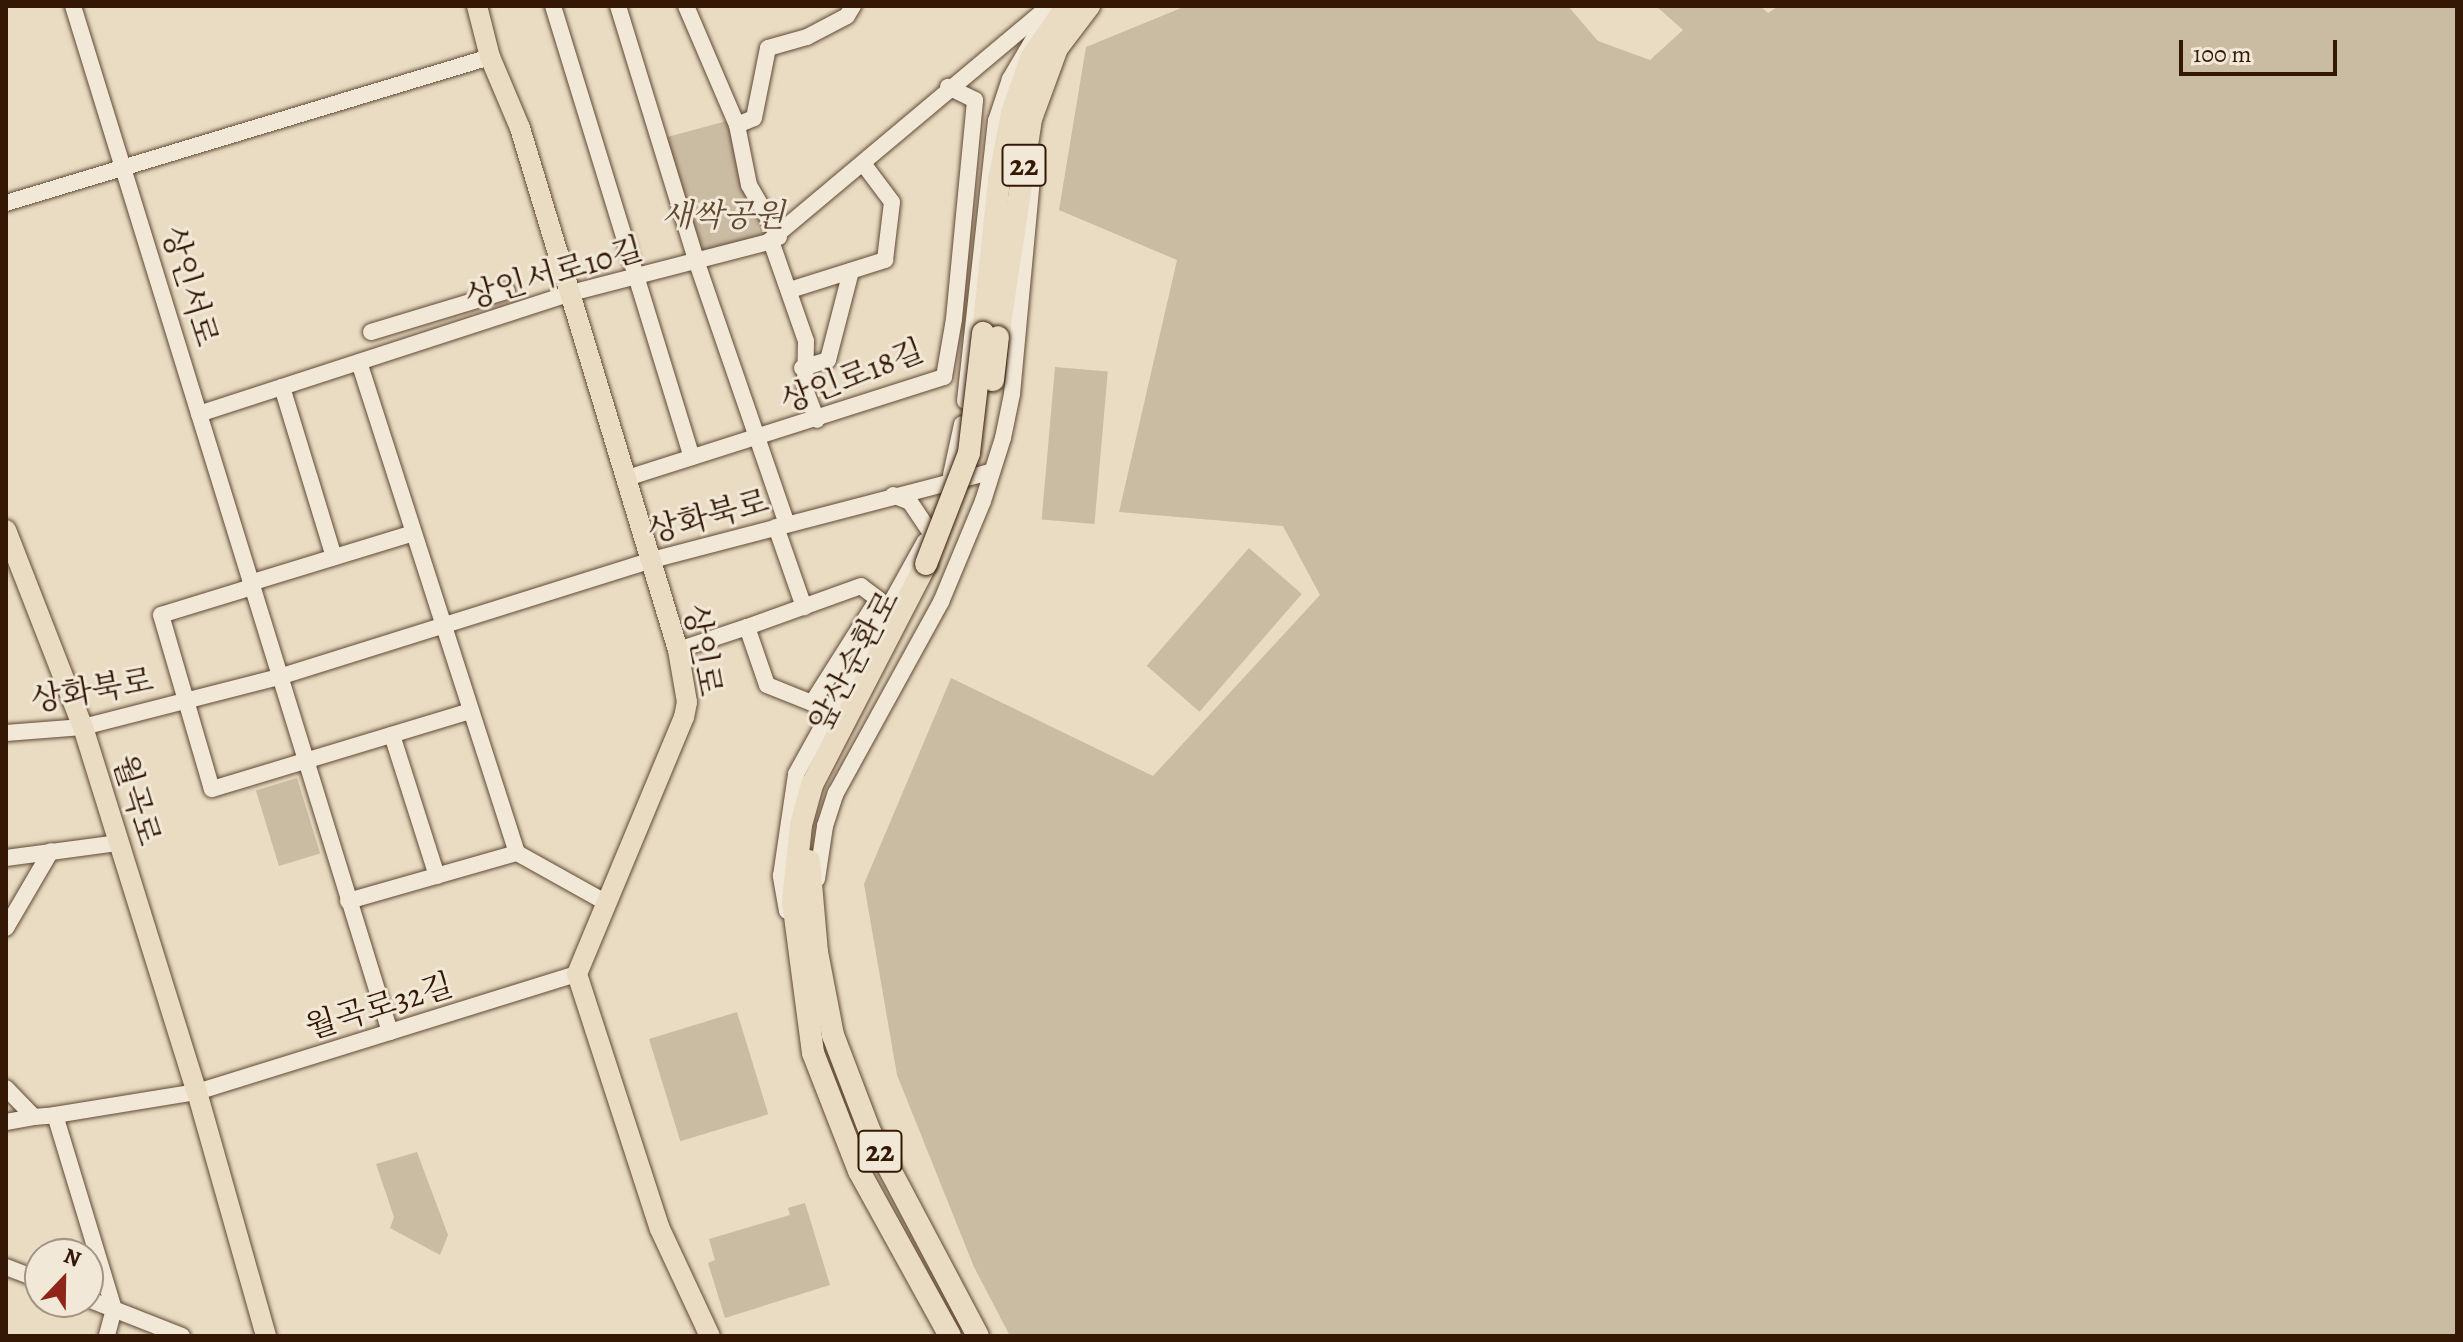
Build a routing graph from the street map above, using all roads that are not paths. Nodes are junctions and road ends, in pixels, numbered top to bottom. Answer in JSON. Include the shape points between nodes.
{"nodes":[{"id":1,"x":73,"y":6,"type":"edge"},
{"id":2,"x":477,"y":6,"type":"edge"},
{"id":3,"x":553,"y":6,"type":"edge"},
{"id":4,"x":618,"y":6,"type":"edge"},
{"id":5,"x":686,"y":6,"type":"edge"},
{"id":6,"x":853,"y":6,"type":"edge"},
{"id":7,"x":1051,"y":6,"type":"edge"},
{"id":8,"x":1067,"y":6,"type":"edge"},
{"id":9,"x":1089,"y":6,"type":"edge"},
{"id":10,"x":1096,"y":6,"type":"edge"},
{"id":11,"x":490,"y":57,"type":"junction"},
{"id":12,"x":948,"y":87,"type":"junction"},
{"id":13,"x":737,"y":125,"type":"junction"},
{"id":14,"x":125,"y":165,"type":"junction"},
{"id":15,"x":865,"y":166,"type":"junction"},
{"id":16,"x":6,"y":203,"type":"edge"},
{"id":17,"x":775,"y":239,"type":"junction"},
{"id":18,"x":697,"y":263,"type":"junction"},
{"id":19,"x":851,"y":271,"type":"junction"},
{"id":20,"x":636,"y":276,"type":"junction"},
{"id":21,"x":790,"y":290,"type":"junction"},
{"id":22,"x":507,"y":291,"type":"dead end"},
{"id":23,"x":571,"y":293,"type":"junction"},
{"id":24,"x":371,"y":332,"type":"dead end"},
{"id":25,"x":991,"y":335,"type":"junction"},
{"id":26,"x":359,"y":362,"type":"junction"},
{"id":27,"x":802,"y":368,"type":"junction"},
{"id":28,"x":282,"y":387,"type":"junction"},
{"id":29,"x":199,"y":414,"type":"junction"},
{"id":30,"x":817,"y":420,"type":"junction"},
{"id":31,"x":758,"y":440,"type":"junction"},
{"id":32,"x":692,"y":457,"type":"junction"},
{"id":33,"x":991,"y":472,"type":"junction"},
{"id":34,"x":627,"y":478,"type":"junction"},
{"id":35,"x":950,"y":479,"type":"junction"},
{"id":36,"x":893,"y":495,"type":"junction"},
{"id":37,"x":782,"y":526,"type":"junction"},
{"id":38,"x":6,"y":530,"type":"edge"},
{"id":39,"x":414,"y":533,"type":"junction"},
{"id":40,"x":927,"y":536,"type":"junction"},
{"id":41,"x":334,"y":557,"type":"junction"},
{"id":42,"x":652,"y":560,"type":"junction"},
{"id":43,"x":941,"y":566,"type":"junction"},
{"id":44,"x":251,"y":585,"type":"junction"},
{"id":45,"x":804,"y":607,"type":"junction"},
{"id":46,"x":443,"y":625,"type":"junction"},
{"id":47,"x":747,"y":627,"type":"junction"},
{"id":48,"x":678,"y":650,"type":"junction"},
{"id":49,"x":279,"y":677,"type":"junction"},
{"id":50,"x":187,"y":701,"type":"junction"},
{"id":51,"x":471,"y":711,"type":"junction"},
{"id":52,"x":83,"y":727,"type":"junction"},
{"id":53,"x":6,"y":733,"type":"edge"},
{"id":54,"x":392,"y":735,"type":"junction"},
{"id":55,"x":305,"y":762,"type":"junction"},
{"id":56,"x":119,"y":843,"type":"junction"},
{"id":57,"x":51,"y":851,"type":"junction"},
{"id":58,"x":517,"y":853,"type":"junction"},
{"id":59,"x":6,"y":858,"type":"edge"},
{"id":60,"x":437,"y":876,"type":"junction"},
{"id":61,"x":348,"y":901,"type":"junction"},
{"id":62,"x":607,"y":903,"type":"junction"},
{"id":63,"x":6,"y":928,"type":"edge"},
{"id":64,"x":807,"y":952,"type":"junction"},
{"id":65,"x":577,"y":974,"type":"junction"},
{"id":66,"x":390,"y":1032,"type":"junction"},
{"id":67,"x":6,"y":1088,"type":"edge"},
{"id":68,"x":197,"y":1092,"type":"junction"},
{"id":69,"x":55,"y":1115,"type":"junction"},
{"id":70,"x":34,"y":1117,"type":"junction"},
{"id":71,"x":6,"y":1122,"type":"edge"},
{"id":72,"x":104,"y":1305,"type":"edge"},
{"id":73,"x":114,"y":1309,"type":"junction"},
{"id":74,"x":107,"y":1336,"type":"edge"},
{"id":75,"x":182,"y":1336,"type":"edge"},
{"id":76,"x":266,"y":1336,"type":"edge"},
{"id":77,"x":710,"y":1336,"type":"edge"},
{"id":78,"x":950,"y":1336,"type":"edge"},
{"id":79,"x":978,"y":1336,"type":"edge"}],
"edges":[{"from":1,"to":14,"type":"street","name":"상인서로"},
{"from":2,"to":11,"type":"main road","name":"상인로"},
{"from":3,"to":20,"type":"street"},
{"from":4,"to":18,"type":"street"},
{"from":5,"to":13,"type":"street"},
{"from":6,"to":13,"type":"street","via":[[847,16],[807,37],[768,48],[754,118]]},
{"from":7,"to":12,"type":"street","name":"상인서로10길"},
{"from":7,"to":35,"type":"street","via":[[1010,79],[996,121],[965,403]]},
{"from":8,"to":25,"type":"highway","name":"앞산순환로","number":"22","via":[[1031,58],[1012,113],[999,180]]},
{"from":9,"to":25,"type":"highway","name":"앞산순환로","number":"22","via":[[1057,48],[1031,119]]},
{"from":10,"to":33,"type":"street","via":[[1054,75],[1039,122],[1010,405]]},
{"from":11,"to":14,"type":"street"},
{"from":11,"to":23,"type":"main road","name":"상인로","via":[[520,128]]},
{"from":12,"to":15,"type":"street","name":"상인서로10길"},
{"from":12,"to":30,"type":"street","name":"상인로18길","via":[[975,100],[944,377]]},
{"from":13,"to":17,"type":"street","via":[[749,185]]},
{"from":14,"to":16,"type":"street"},
{"from":14,"to":29,"type":"street","name":"상인서로"},
{"from":15,"to":17,"type":"street","name":"상인서로10길"},
{"from":15,"to":19,"type":"street","via":[[892,202],[892,219],[885,260]]},
{"from":17,"to":18,"type":"street","name":"상인서로10길"},
{"from":17,"to":21,"type":"street"},
{"from":18,"to":20,"type":"street","name":"상인서로10길"},
{"from":18,"to":31,"type":"street"},
{"from":19,"to":21,"type":"street"},
{"from":19,"to":27,"type":"street","via":[[828,360]]},
{"from":20,"to":23,"type":"street","name":"상인서로10길"},
{"from":20,"to":32,"type":"street"},
{"from":21,"to":27,"type":"street","via":[[806,341]]},
{"from":22,"to":24,"type":"street"},
{"from":23,"to":26,"type":"street","name":"상인서로10길"},
{"from":23,"to":34,"type":"main road","name":"상인로"},
{"from":25,"to":43,"type":"highway","name":"앞산순환로","number":"22","bridge":true,"via":[[982,465]]},
{"from":26,"to":28,"type":"street","name":"상인서로10길"},
{"from":26,"to":39,"type":"street"},
{"from":27,"to":30,"type":"street"},
{"from":28,"to":29,"type":"street","name":"상인서로10길"},
{"from":28,"to":41,"type":"street"},
{"from":29,"to":44,"type":"street","name":"상인서로"},
{"from":30,"to":31,"type":"street","name":"상인로18길"},
{"from":31,"to":32,"type":"street","name":"상인로18길"},
{"from":31,"to":37,"type":"street"},
{"from":32,"to":34,"type":"street","name":"상인로18길"},
{"from":33,"to":35,"type":"street","name":"상화북로"},
{"from":33,"to":43,"type":"street"},
{"from":34,"to":42,"type":"main road","name":"상인로"},
{"from":35,"to":36,"type":"street","name":"상화북로"},
{"from":35,"to":40,"type":"street"},
{"from":36,"to":37,"type":"street","name":"상화북로"},
{"from":36,"to":40,"type":"street","via":[[910,502]]},
{"from":37,"to":42,"type":"street","name":"상화북로"},
{"from":37,"to":45,"type":"street"},
{"from":38,"to":52,"type":"main road","name":"월곡로"},
{"from":39,"to":41,"type":"street"},
{"from":39,"to":46,"type":"street"},
{"from":40,"to":43,"type":"street","via":[[946,544]]},
{"from":40,"to":64,"type":"street","via":[[796,774],[781,876]]},
{"from":41,"to":44,"type":"street"},
{"from":42,"to":46,"type":"street","name":"상화북로"},
{"from":42,"to":48,"type":"main road","name":"상인로"},
{"from":43,"to":64,"type":"highway","name":"앞산순환로","number":"22","via":[[823,788],[809,871]]},
{"from":44,"to":49,"type":"street","name":"상인서로"},
{"from":44,"to":50,"type":"street","name":"상화북로","via":[[161,615]]},
{"from":45,"to":47,"type":"street"},
{"from":45,"to":47,"type":"street","via":[[861,586],[878,599],[812,703],[767,685]]},
{"from":46,"to":49,"type":"street","name":"상화북로"},
{"from":46,"to":51,"type":"street"},
{"from":47,"to":48,"type":"street"},
{"from":48,"to":62,"type":"main road","name":"상인로","via":[[687,702],[684,717]]},
{"from":49,"to":50,"type":"street","name":"상화북로"},
{"from":49,"to":55,"type":"street","name":"상인서로"},
{"from":50,"to":52,"type":"street","name":"상화북로"},
{"from":50,"to":55,"type":"street","name":"상화북로","via":[[212,789]]},
{"from":51,"to":54,"type":"street"},
{"from":51,"to":58,"type":"street"},
{"from":52,"to":53,"type":"street","name":"상화북로"},
{"from":52,"to":56,"type":"main road","name":"월곡로"},
{"from":54,"to":55,"type":"street"},
{"from":54,"to":60,"type":"street"},
{"from":55,"to":61,"type":"street","name":"상인서로"},
{"from":56,"to":57,"type":"street"},
{"from":56,"to":68,"type":"main road","name":"월곡로"},
{"from":57,"to":59,"type":"street"},
{"from":57,"to":63,"type":"street"},
{"from":58,"to":60,"type":"street"},
{"from":58,"to":62,"type":"street"},
{"from":60,"to":61,"type":"street"},
{"from":61,"to":66,"type":"street","name":"상인서로"},
{"from":62,"to":65,"type":"main road","name":"상인로"},
{"from":64,"to":78,"type":"highway","name":"앞산순환로","number":"22","via":[[813,1053],[859,1171]]},
{"from":64,"to":79,"type":"highway","name":"앞산순환로","number":"22","via":[[870,1132]]},
{"from":65,"to":66,"type":"street","name":"월곡로32길"},
{"from":65,"to":77,"type":"main road","via":[[660,1229]]},
{"from":66,"to":68,"type":"street","name":"월곡로32길"},
{"from":67,"to":70,"type":"street"},
{"from":68,"to":69,"type":"street"},
{"from":68,"to":76,"type":"main road","name":"월곡로"},
{"from":69,"to":70,"type":"street"},
{"from":69,"to":73,"type":"street"},
{"from":70,"to":71,"type":"street"},
{"from":72,"to":73,"type":"street"},
{"from":73,"to":74,"type":"street"},
{"from":73,"to":75,"type":"street"}]}
